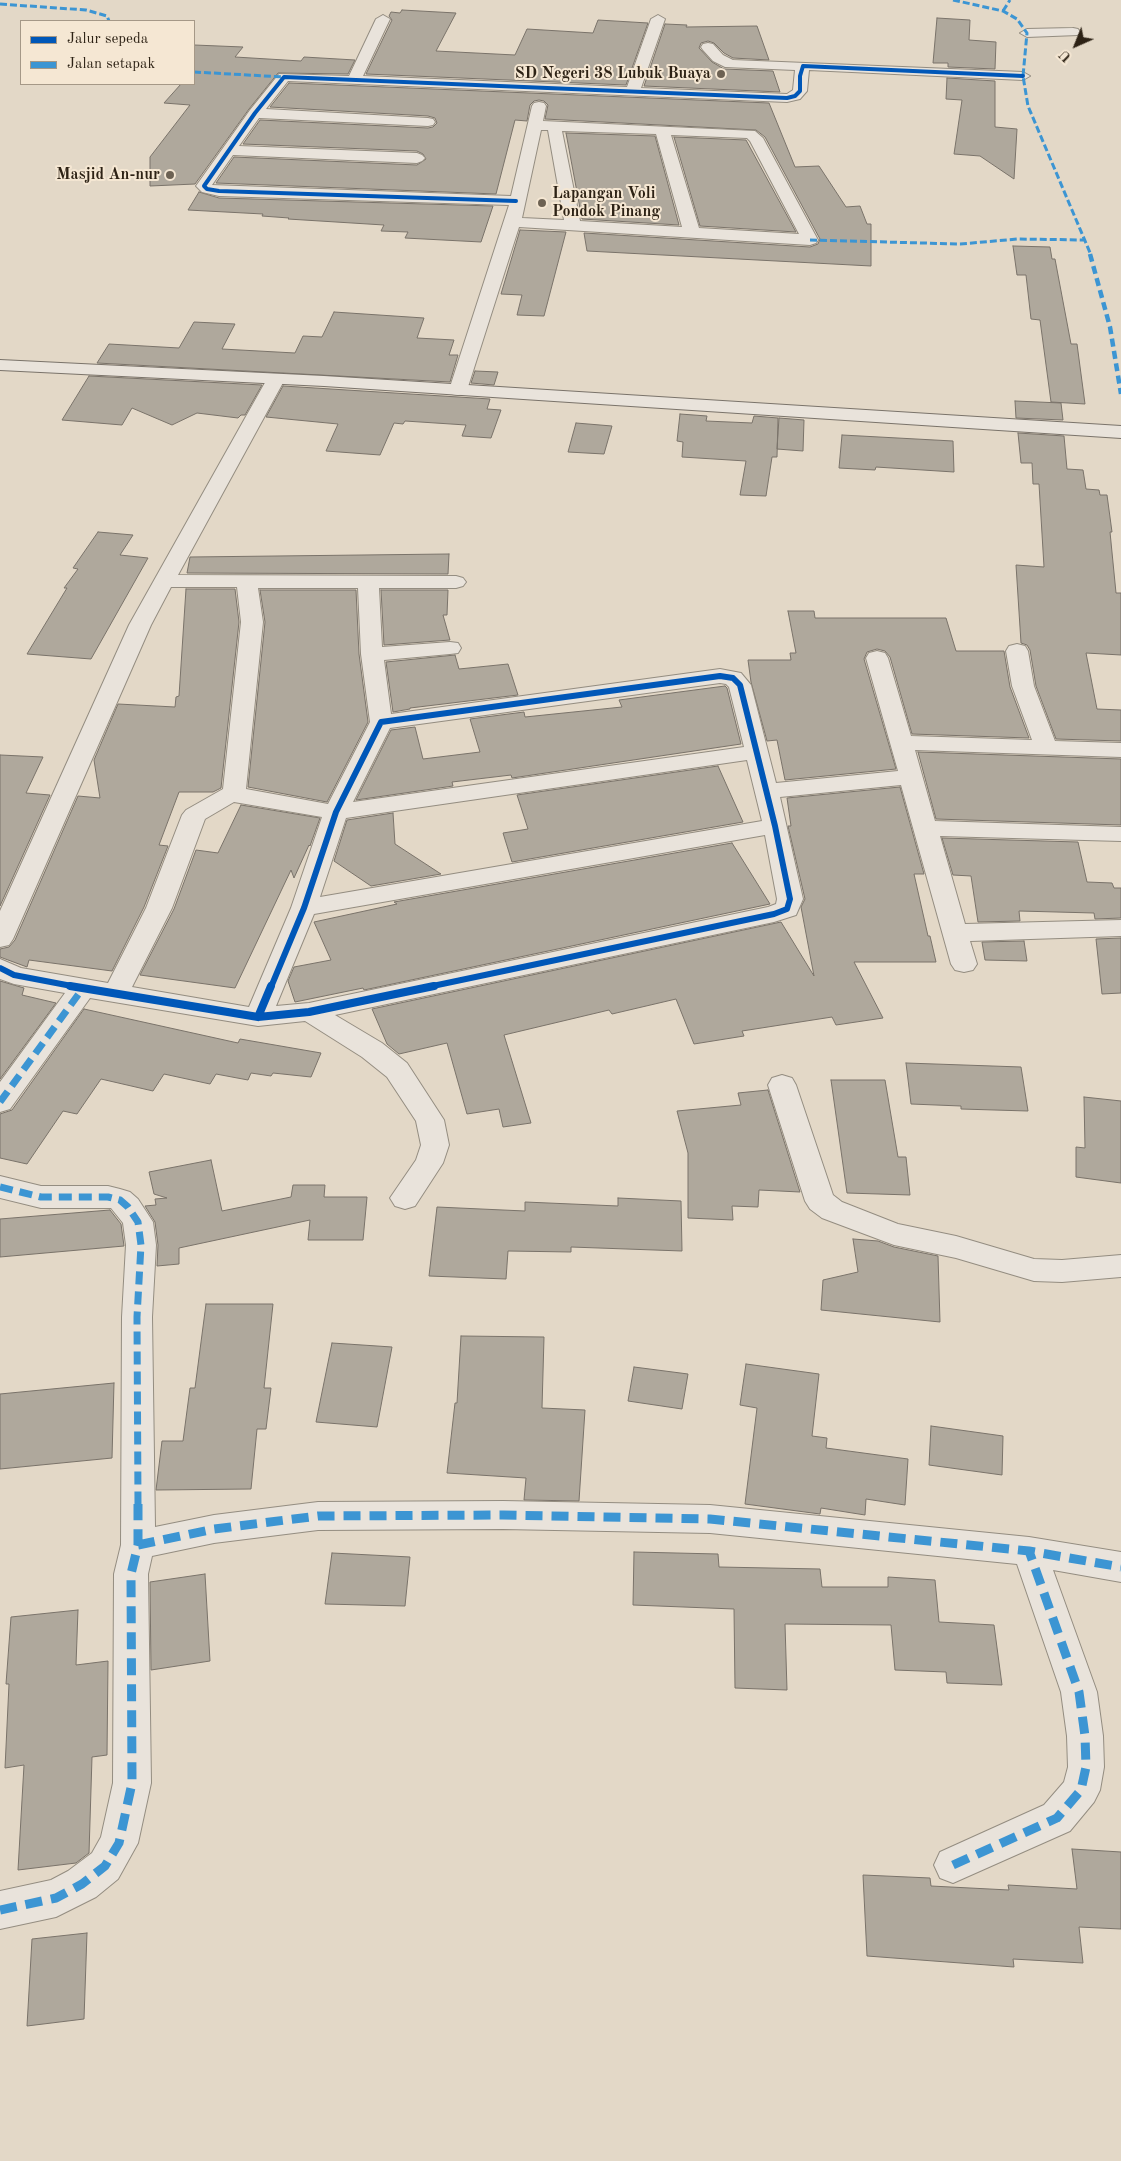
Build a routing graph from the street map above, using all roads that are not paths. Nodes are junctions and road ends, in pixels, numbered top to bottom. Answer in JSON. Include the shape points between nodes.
{"nodes":[{"id":1,"x":383,"y":19,"type":"dead end"},
{"id":2,"x":658,"y":19,"type":"dead end"},
{"id":3,"x":1073,"y":32,"type":"dead end"},
{"id":4,"x":1026,"y":33,"type":"dead end"},
{"id":5,"x":708,"y":47,"type":"dead end"},
{"id":6,"x":803,"y":66,"type":"junction"},
{"id":7,"x":1023,"y":76,"type":"dead end"},
{"id":8,"x":354,"y":80,"type":"junction"},
{"id":9,"x":441,"y":83,"type":"junction"},
{"id":10,"x":543,"y":89,"type":"junction"},
{"id":11,"x":632,"y":92,"type":"junction"},
{"id":12,"x":255,"y":113,"type":"junction"},
{"id":13,"x":428,"y":122,"type":"junction"},
{"id":14,"x":534,"y":125,"type":"junction"},
{"id":15,"x":554,"y":126,"type":"junction"},
{"id":16,"x":662,"y":130,"type":"junction"},
{"id":17,"x":229,"y":150,"type":"junction"},
{"id":18,"x":417,"y":158,"type":"junction"},
{"id":19,"x":406,"y":198,"type":"junction"},
{"id":20,"x":516,"y":201,"type":"junction"},
{"id":21,"x":513,"y":222,"type":"junction"},
{"id":22,"x":573,"y":226,"type":"junction"},
{"id":23,"x":692,"y":233,"type":"junction"},
{"id":24,"x":0,"y":365,"type":"edge"},
{"id":25,"x":276,"y":379,"type":"junction"},
{"id":26,"x":458,"y":390,"type":"junction"},
{"id":27,"x":1121,"y":432,"type":"edge"},
{"id":28,"x":164,"y":581,"type":"junction"},
{"id":29,"x":248,"y":582,"type":"junction"},
{"id":30,"x":368,"y":582,"type":"junction"},
{"id":31,"x":456,"y":582,"type":"dead end"},
{"id":32,"x":450,"y":648,"type":"dead end"},
{"id":33,"x":1017,"y":651,"type":"dead end"},
{"id":34,"x":372,"y":654,"type":"junction"},
{"id":35,"x":877,"y":658,"type":"dead end"},
{"id":36,"x":381,"y":722,"type":"junction"},
{"id":37,"x":901,"y":743,"type":"junction"},
{"id":38,"x":1046,"y":749,"type":"junction"},
{"id":39,"x":1121,"y":750,"type":"edge"},
{"id":40,"x":757,"y":752,"type":"junction"},
{"id":41,"x":910,"y":777,"type":"junction"},
{"id":42,"x":766,"y":790,"type":"junction"},
{"id":43,"x":234,"y":792,"type":"junction"},
{"id":44,"x":336,"y":812,"type":"junction"},
{"id":45,"x":775,"y":826,"type":"junction"},
{"id":46,"x":925,"y":828,"type":"junction"},
{"id":47,"x":1121,"y":834,"type":"edge"},
{"id":48,"x":304,"y":908,"type":"junction"},
{"id":49,"x":1121,"y":928,"type":"edge"},
{"id":50,"x":955,"y":933,"type":"junction"},
{"id":51,"x":0,"y":939,"type":"edge"},
{"id":52,"x":964,"y":964,"type":"dead end"},
{"id":53,"x":0,"y":968,"type":"edge"},
{"id":54,"x":83,"y":988,"type":"junction"},
{"id":55,"x":116,"y":994,"type":"junction"},
{"id":56,"x":309,"y":1012,"type":"junction"},
{"id":57,"x":258,"y":1017,"type":"junction"},
{"id":58,"x":782,"y":1085,"type":"dead end"},
{"id":59,"x":0,"y":1102,"type":"edge"},
{"id":60,"x":0,"y":1187,"type":"edge"},
{"id":61,"x":405,"y":1198,"type":"dead end"},
{"id":62,"x":1121,"y":1266,"type":"edge"},
{"id":63,"x":138,"y":1545,"type":"junction"},
{"id":64,"x":1029,"y":1551,"type":"junction"},
{"id":65,"x":1121,"y":1567,"type":"edge"},
{"id":66,"x":952,"y":1865,"type":"dead end"},
{"id":67,"x":0,"y":1910,"type":"edge"}],
"edges":[{"from":1,"to":8,"type":"street"},
{"from":2,"to":11,"type":"street"},
{"from":3,"to":4,"type":"street"},
{"from":5,"to":6,"type":"street","via":[[718,58],[730,64]]},
{"from":6,"to":7,"type":"street"},
{"from":6,"to":11,"type":"street","via":[[800,91],[787,98]]},
{"from":8,"to":9,"type":"street"},
{"from":8,"to":12,"type":"street","via":[[284,77]]},
{"from":9,"to":10,"type":"street"},
{"from":9,"to":13,"type":"street"},
{"from":10,"to":11,"type":"street"},
{"from":10,"to":14,"type":"street"},
{"from":12,"to":13,"type":"street"},
{"from":12,"to":17,"type":"street"},
{"from":13,"to":18,"type":"street"},
{"from":14,"to":15,"type":"street"},
{"from":14,"to":20,"type":"street"},
{"from":15,"to":16,"type":"street"},
{"from":15,"to":22,"type":"street"},
{"from":16,"to":23,"type":"street"},
{"from":16,"to":23,"type":"street","via":[[750,134],[756,138],[810,240]]},
{"from":17,"to":18,"type":"street"},
{"from":17,"to":19,"type":"street","via":[[204,186],[207,189]]},
{"from":18,"to":19,"type":"street"},
{"from":19,"to":20,"type":"street"},
{"from":20,"to":21,"type":"street"},
{"from":21,"to":22,"type":"street"},
{"from":21,"to":26,"type":"street"},
{"from":22,"to":23,"type":"street"},
{"from":24,"to":25,"type":"street"},
{"from":25,"to":26,"type":"street"},
{"from":25,"to":28,"type":"street"},
{"from":26,"to":27,"type":"street"},
{"from":28,"to":29,"type":"street"},
{"from":28,"to":51,"type":"street","via":[[140,625]]},
{"from":29,"to":30,"type":"street"},
{"from":29,"to":43,"type":"street","via":[[252,622]]},
{"from":30,"to":31,"type":"street"},
{"from":30,"to":34,"type":"street"},
{"from":32,"to":34,"type":"street"},
{"from":33,"to":38,"type":"street","via":[[1023,686]]},
{"from":34,"to":36,"type":"street"},
{"from":35,"to":37,"type":"street"},
{"from":36,"to":40,"type":"street","via":[[720,676],[734,678],[740,685]]},
{"from":36,"to":44,"type":"street"},
{"from":37,"to":38,"type":"street"},
{"from":37,"to":41,"type":"street"},
{"from":38,"to":39,"type":"street"},
{"from":40,"to":42,"type":"street"},
{"from":40,"to":44,"type":"street"},
{"from":41,"to":42,"type":"street"},
{"from":41,"to":46,"type":"street"},
{"from":42,"to":45,"type":"street"},
{"from":43,"to":44,"type":"street","via":[[242,797]]},
{"from":43,"to":55,"type":"street","via":[[194,815],[159,908]]},
{"from":44,"to":48,"type":"street"},
{"from":45,"to":48,"type":"street"},
{"from":45,"to":56,"type":"street","via":[[790,899],[786,909],[774,914]]},
{"from":46,"to":47,"type":"street"},
{"from":46,"to":50,"type":"street"},
{"from":48,"to":57,"type":"street"},
{"from":49,"to":50,"type":"street"},
{"from":50,"to":52,"type":"street"},
{"from":53,"to":54,"type":"street","via":[[14,975]]},
{"from":54,"to":55,"type":"street"},
{"from":54,"to":59,"type":"street"},
{"from":55,"to":57,"type":"street"},
{"from":56,"to":57,"type":"street"},
{"from":56,"to":61,"type":"street","via":[[372,1050],[397,1070],[430,1120],[435,1145],[429,1163]]},
{"from":58,"to":62,"type":"street","via":[[820,1201],[832,1210],[894,1234],[956,1247],[1034,1270]]},
{"from":60,"to":63,"type":"street","via":[[40,1197],[108,1196],[120,1200],[138,1222],[141,1246],[137,1317]]},
{"from":63,"to":64,"type":"street","via":[[214,1529],[318,1516],[503,1515],[710,1519]]},
{"from":63,"to":67,"type":"street","via":[[131,1574],[132,1783],[119,1843],[105,1866],[82,1884],[56,1898]]},
{"from":64,"to":65,"type":"street"},
{"from":64,"to":66,"type":"street","via":[[1079,1692],[1086,1767],[1081,1790],[1057,1818]]}]}
